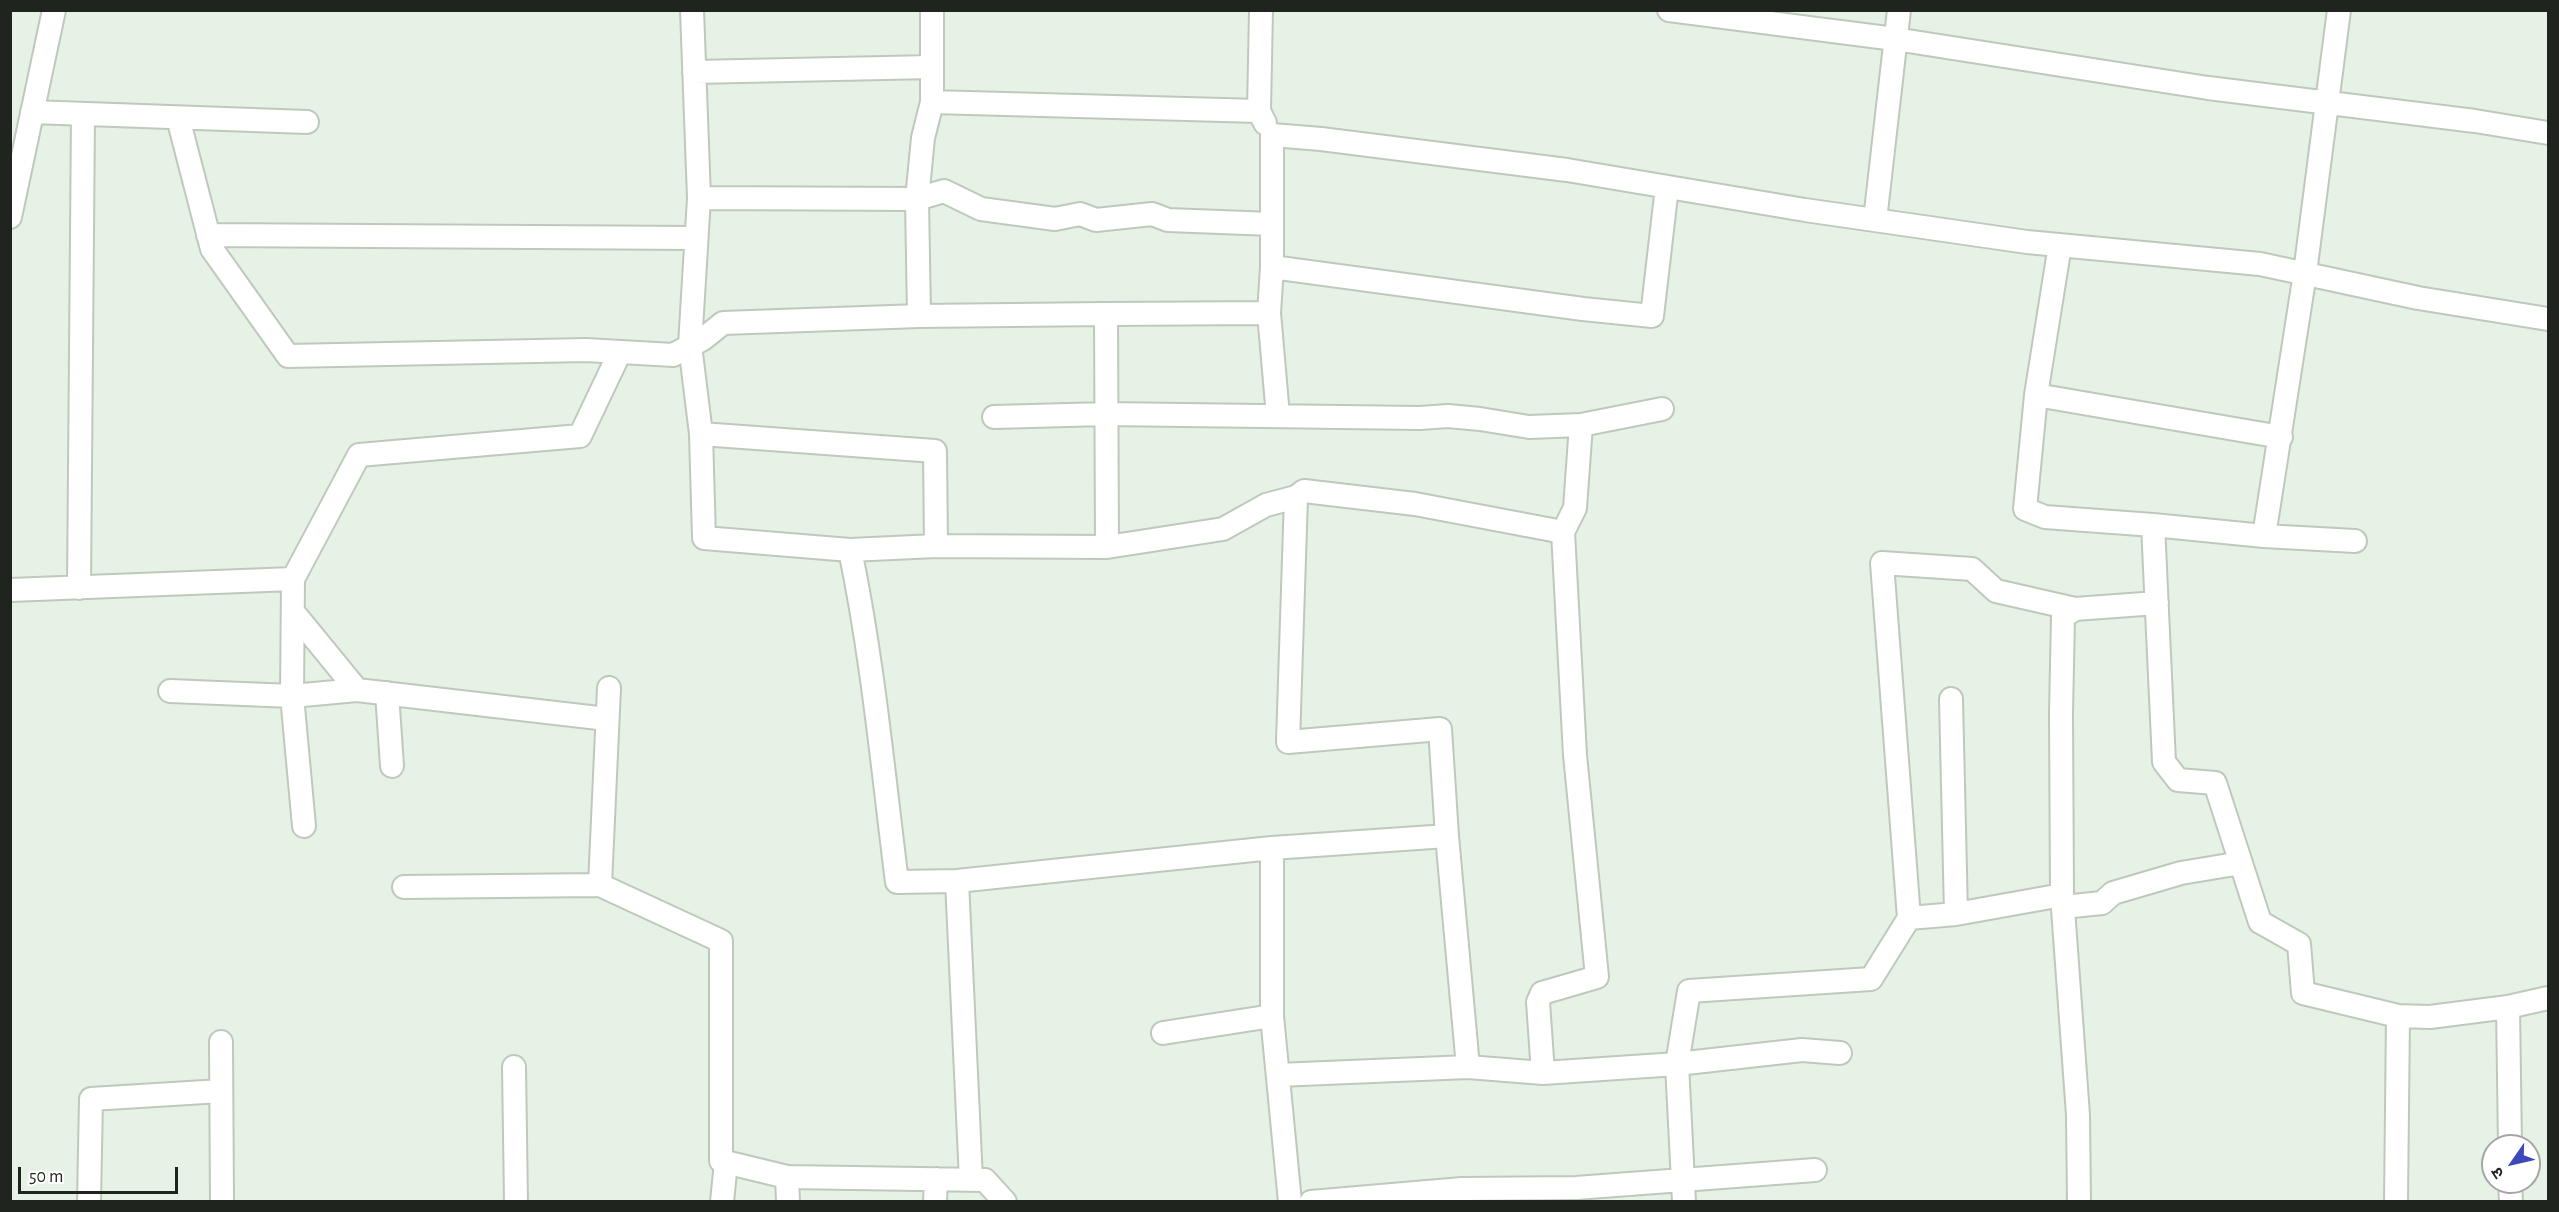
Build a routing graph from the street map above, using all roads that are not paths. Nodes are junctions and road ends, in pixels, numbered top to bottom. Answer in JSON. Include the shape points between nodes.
{"nodes":[{"id":1,"x":54,"y":10,"type":"edge"},
{"id":2,"x":692,"y":10,"type":"edge"},
{"id":3,"x":933,"y":10,"type":"edge"},
{"id":4,"x":1261,"y":10,"type":"edge"},
{"id":5,"x":1669,"y":10,"type":"edge"},
{"id":6,"x":1899,"y":10,"type":"edge"},
{"id":7,"x":2339,"y":10,"type":"edge"},
{"id":8,"x":1895,"y":39,"type":"junction"},
{"id":9,"x":932,"y":67,"type":"junction"},
{"id":10,"x":694,"y":72,"type":"junction"},
{"id":11,"x":932,"y":102,"type":"junction"},
{"id":12,"x":2327,"y":103,"type":"junction"},
{"id":13,"x":1259,"y":111,"type":"junction"},
{"id":14,"x":32,"y":112,"type":"junction"},
{"id":15,"x":83,"y":114,"type":"junction"},
{"id":16,"x":178,"y":118,"type":"junction"},
{"id":17,"x":308,"y":122,"type":"dead end"},
{"id":18,"x":2548,"y":133,"type":"edge"},
{"id":19,"x":1272,"y":135,"type":"junction"},
{"id":20,"x":1667,"y":187,"type":"junction"},
{"id":21,"x":699,"y":198,"type":"junction"},
{"id":22,"x":916,"y":199,"type":"junction"},
{"id":23,"x":10,"y":217,"type":"edge"},
{"id":24,"x":1875,"y":220,"type":"junction"},
{"id":25,"x":1272,"y":224,"type":"junction"},
{"id":26,"x":208,"y":235,"type":"junction"},
{"id":27,"x":696,"y":238,"type":"junction"},
{"id":28,"x":2060,"y":245,"type":"junction"},
{"id":29,"x":1272,"y":267,"type":"junction"},
{"id":30,"x":2306,"y":273,"type":"junction"},
{"id":31,"x":1269,"y":313,"type":"junction"},
{"id":32,"x":1106,"y":314,"type":"junction"},
{"id":33,"x":919,"y":316,"type":"junction"},
{"id":34,"x":2548,"y":319,"type":"edge"},
{"id":35,"x":690,"y":345,"type":"junction"},
{"id":36,"x":620,"y":352,"type":"junction"},
{"id":37,"x":2036,"y":395,"type":"junction"},
{"id":38,"x":1662,"y":409,"type":"dead end"},
{"id":39,"x":1105,"y":414,"type":"junction"},
{"id":40,"x":1278,"y":416,"type":"junction"},
{"id":41,"x":994,"y":417,"type":"dead end"},
{"id":42,"x":1581,"y":425,"type":"junction"},
{"id":43,"x":702,"y":434,"type":"junction"},
{"id":44,"x":2281,"y":437,"type":"junction"},
{"id":45,"x":1296,"y":497,"type":"junction"},
{"id":46,"x":2153,"y":525,"type":"junction"},
{"id":47,"x":1563,"y":532,"type":"junction"},
{"id":48,"x":2264,"y":536,"type":"junction"},
{"id":49,"x":2355,"y":541,"type":"dead end"},
{"id":50,"x":936,"y":546,"type":"junction"},
{"id":51,"x":1107,"y":547,"type":"junction"},
{"id":52,"x":850,"y":550,"type":"junction"},
{"id":53,"x":293,"y":579,"type":"junction"},
{"id":54,"x":79,"y":588,"type":"junction"},
{"id":55,"x":10,"y":590,"type":"edge"},
{"id":56,"x":2157,"y":603,"type":"junction"},
{"id":57,"x":2074,"y":609,"type":"junction"},
{"id":58,"x":294,"y":613,"type":"junction"},
{"id":59,"x":609,"y":688,"type":"dead end"},
{"id":60,"x":357,"y":690,"type":"junction"},
{"id":61,"x":170,"y":691,"type":"dead end"},
{"id":62,"x":387,"y":693,"type":"junction"},
{"id":63,"x":292,"y":696,"type":"junction"},
{"id":64,"x":1952,"y":699,"type":"dead end"},
{"id":65,"x":608,"y":718,"type":"junction"},
{"id":66,"x":392,"y":766,"type":"dead end"},
{"id":67,"x":304,"y":826,"type":"dead end"},
{"id":68,"x":1447,"y":836,"type":"junction"},
{"id":69,"x":1272,"y":848,"type":"junction"},
{"id":70,"x":2241,"y":862,"type":"junction"},
{"id":71,"x":957,"y":881,"type":"junction"},
{"id":72,"x":600,"y":885,"type":"junction"},
{"id":73,"x":404,"y":887,"type":"dead end"},
{"id":74,"x":2063,"y":901,"type":"junction"},
{"id":75,"x":1956,"y":914,"type":"junction"},
{"id":76,"x":1909,"y":918,"type":"junction"},
{"id":77,"x":2548,"y":998,"type":"edge"},
{"id":78,"x":2508,"y":1007,"type":"junction"},
{"id":79,"x":1272,"y":1016,"type":"junction"},
{"id":80,"x":2398,"y":1016,"type":"junction"},
{"id":81,"x":1163,"y":1033,"type":"dead end"},
{"id":82,"x":221,"y":1042,"type":"dead end"},
{"id":83,"x":1840,"y":1053,"type":"dead end"},
{"id":84,"x":1677,"y":1064,"type":"junction"},
{"id":85,"x":514,"y":1067,"type":"dead end"},
{"id":86,"x":1468,"y":1067,"type":"junction"},
{"id":87,"x":1543,"y":1073,"type":"junction"},
{"id":88,"x":1278,"y":1074,"type":"junction"},
{"id":89,"x":222,"y":1091,"type":"junction"},
{"id":90,"x":2510,"y":1134,"type":"edge"},
{"id":91,"x":726,"y":1162,"type":"junction"},
{"id":92,"x":1815,"y":1170,"type":"dead end"},
{"id":93,"x":787,"y":1177,"type":"junction"},
{"id":94,"x":971,"y":1180,"type":"junction"},
{"id":95,"x":936,"y":1190,"type":"edge"},
{"id":96,"x":1682,"y":1191,"type":"edge"},
{"id":97,"x":1461,"y":1195,"type":"edge"},
{"id":98,"x":1576,"y":1195,"type":"edge"},
{"id":99,"x":89,"y":1202,"type":"edge"},
{"id":100,"x":222,"y":1202,"type":"edge"},
{"id":101,"x":516,"y":1202,"type":"edge"},
{"id":102,"x":722,"y":1202,"type":"edge"},
{"id":103,"x":788,"y":1202,"type":"edge"},
{"id":104,"x":1005,"y":1202,"type":"edge"},
{"id":105,"x":1290,"y":1202,"type":"edge"},
{"id":106,"x":1311,"y":1202,"type":"edge"},
{"id":107,"x":2079,"y":1202,"type":"edge"},
{"id":108,"x":2396,"y":1202,"type":"edge"}],
"edges":[{"from":1,"to":14,"type":"street"},
{"from":2,"to":10,"type":"street"},
{"from":3,"to":9,"type":"street"},
{"from":4,"to":13,"type":"street"},
{"from":5,"to":8,"type":"street"},
{"from":6,"to":8,"type":"street"},
{"from":7,"to":12,"type":"street"},
{"from":8,"to":12,"type":"street"},
{"from":8,"to":24,"type":"street"},
{"from":9,"to":10,"type":"street"},
{"from":9,"to":11,"type":"street"},
{"from":10,"to":21,"type":"street"},
{"from":11,"to":13,"type":"street"},
{"from":11,"to":22,"type":"street","via":[[923,138]]},
{"from":12,"to":18,"type":"street"},
{"from":12,"to":30,"type":"street"},
{"from":13,"to":19,"type":"street"},
{"from":14,"to":15,"type":"street"},
{"from":14,"to":23,"type":"street"},
{"from":15,"to":16,"type":"street"},
{"from":15,"to":54,"type":"street"},
{"from":16,"to":17,"type":"street"},
{"from":16,"to":26,"type":"street"},
{"from":19,"to":20,"type":"street","via":[[1567,170]]},
{"from":19,"to":25,"type":"street"},
{"from":20,"to":24,"type":"street"},
{"from":20,"to":29,"type":"street","via":[[1652,316]]},
{"from":21,"to":22,"type":"street"},
{"from":21,"to":27,"type":"street"},
{"from":22,"to":25,"type":"street","via":[[944,191],[981,209],[1055,219],[1080,214],[1096,220],[1152,214],[1168,220]]},
{"from":22,"to":33,"type":"street"},
{"from":24,"to":28,"type":"street"},
{"from":25,"to":29,"type":"street"},
{"from":26,"to":27,"type":"street"},
{"from":26,"to":36,"type":"street","via":[[212,249],[288,356]]},
{"from":27,"to":35,"type":"street"},
{"from":28,"to":30,"type":"street","via":[[2260,264]]},
{"from":28,"to":37,"type":"street"},
{"from":29,"to":31,"type":"street"},
{"from":30,"to":34,"type":"street","via":[[2418,298]]},
{"from":30,"to":44,"type":"street"},
{"from":31,"to":32,"type":"street"},
{"from":31,"to":40,"type":"street"},
{"from":32,"to":33,"type":"street"},
{"from":32,"to":39,"type":"street"},
{"from":33,"to":35,"type":"street","via":[[723,323]]},
{"from":35,"to":36,"type":"street","via":[[673,355]]},
{"from":35,"to":43,"type":"street"},
{"from":36,"to":53,"type":"street","via":[[579,436],[358,455]]},
{"from":37,"to":44,"type":"street"},
{"from":37,"to":46,"type":"street","via":[[2025,509],[2045,517]]},
{"from":38,"to":42,"type":"street"},
{"from":39,"to":40,"type":"street"},
{"from":39,"to":41,"type":"street"},
{"from":39,"to":51,"type":"street"},
{"from":40,"to":42,"type":"street","via":[[1448,416],[1528,427]]},
{"from":42,"to":47,"type":"street","via":[[1575,508]]},
{"from":43,"to":50,"type":"street","via":[[935,451]]},
{"from":43,"to":52,"type":"street","via":[[704,538]]},
{"from":44,"to":48,"type":"street"},
{"from":45,"to":47,"type":"street","via":[[1304,491],[1415,504]]},
{"from":45,"to":51,"type":"street","via":[[1266,505],[1223,529]]},
{"from":45,"to":68,"type":"street","via":[[1288,742],[1440,729]]},
{"from":46,"to":48,"type":"street"},
{"from":46,"to":56,"type":"street"},
{"from":47,"to":87,"type":"street","via":[[1575,755],[1597,977],[1542,993],[1538,1002]]},
{"from":48,"to":49,"type":"street"},
{"from":50,"to":51,"type":"street"},
{"from":50,"to":52,"type":"street"},
{"from":52,"to":71,"type":"street","via":[[868,654],[897,882]]},
{"from":53,"to":54,"type":"street"},
{"from":53,"to":58,"type":"street"},
{"from":54,"to":55,"type":"street"},
{"from":56,"to":57,"type":"street"},
{"from":56,"to":70,"type":"street","via":[[2164,762],[2178,780],[2215,783]]},
{"from":57,"to":74,"type":"street","via":[[2063,617]]},
{"from":57,"to":76,"type":"street","via":[[1996,591],[1971,569],[1882,562]]},
{"from":58,"to":60,"type":"street"},
{"from":58,"to":63,"type":"street"},
{"from":59,"to":65,"type":"street"},
{"from":60,"to":62,"type":"street"},
{"from":60,"to":63,"type":"street"},
{"from":61,"to":63,"type":"street"},
{"from":62,"to":65,"type":"street"},
{"from":62,"to":66,"type":"street"},
{"from":63,"to":67,"type":"street"},
{"from":64,"to":75,"type":"street"},
{"from":65,"to":72,"type":"street"},
{"from":68,"to":69,"type":"street"},
{"from":68,"to":86,"type":"street"},
{"from":69,"to":71,"type":"street"},
{"from":69,"to":79,"type":"street"},
{"from":70,"to":74,"type":"street","via":[[2181,873],[2113,893],[2102,903]]},
{"from":70,"to":80,"type":"street","via":[[2260,922],[2299,944],[2303,993]]},
{"from":71,"to":94,"type":"street"},
{"from":72,"to":73,"type":"street"},
{"from":72,"to":91,"type":"street","via":[[721,941],[721,1161]]},
{"from":74,"to":75,"type":"street"},
{"from":74,"to":107,"type":"street","via":[[2078,1115]]},
{"from":75,"to":76,"type":"street"},
{"from":76,"to":84,"type":"street","via":[[1871,979],[1689,991]]},
{"from":77,"to":78,"type":"street"},
{"from":78,"to":80,"type":"street","via":[[2430,1017]]},
{"from":78,"to":90,"type":"street"},
{"from":79,"to":81,"type":"street"},
{"from":79,"to":88,"type":"street"},
{"from":80,"to":108,"type":"street"},
{"from":82,"to":89,"type":"street"},
{"from":83,"to":84,"type":"street","via":[[1802,1050]]},
{"from":84,"to":87,"type":"street"},
{"from":84,"to":96,"type":"street"},
{"from":85,"to":101,"type":"street"},
{"from":86,"to":87,"type":"street"},
{"from":86,"to":88,"type":"street"},
{"from":88,"to":105,"type":"street"},
{"from":89,"to":99,"type":"street","via":[[91,1099]]},
{"from":89,"to":100,"type":"street"},
{"from":91,"to":93,"type":"street"},
{"from":91,"to":102,"type":"street"},
{"from":92,"to":96,"type":"street"},
{"from":93,"to":95,"type":"street"},
{"from":93,"to":103,"type":"street"},
{"from":94,"to":95,"type":"street"},
{"from":94,"to":104,"type":"street","via":[[985,1180]]},
{"from":96,"to":98,"type":"street"},
{"from":97,"to":98,"type":"street"},
{"from":97,"to":106,"type":"street"}]}
